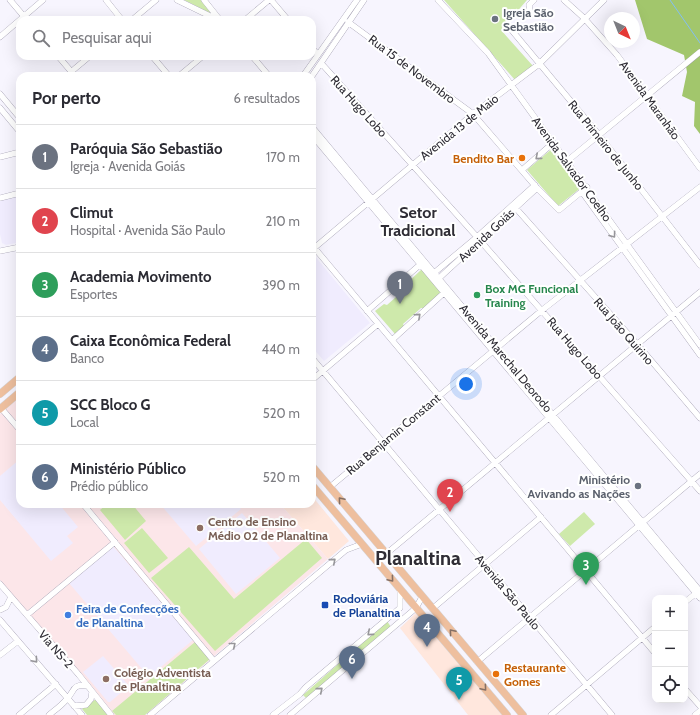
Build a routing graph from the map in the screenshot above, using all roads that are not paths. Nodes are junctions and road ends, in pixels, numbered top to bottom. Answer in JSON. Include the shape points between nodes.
{"nodes":[{"id":1,"x":10,"y":0,"type":"edge"},
{"id":2,"x":43,"y":0,"type":"edge"},
{"id":3,"x":106,"y":0,"type":"edge"},
{"id":4,"x":156,"y":0,"type":"edge"},
{"id":5,"x":177,"y":0,"type":"edge"},
{"id":6,"x":204,"y":0,"type":"edge"},
{"id":7,"x":270,"y":0,"type":"edge"},
{"id":8,"x":357,"y":0,"type":"edge"},
{"id":9,"x":364,"y":0,"type":"edge"},
{"id":10,"x":438,"y":0,"type":"edge"},
{"id":11,"x":534,"y":0,"type":"edge"},
{"id":12,"x":564,"y":0,"type":"edge"},
{"id":13,"x":604,"y":0,"type":"edge"},
{"id":14,"x":355,"y":7,"type":"junction"},
{"id":15,"x":531,"y":15,"type":"dead end"},
{"id":16,"x":23,"y":16,"type":"edge"},
{"id":17,"x":27,"y":16,"type":"edge"},
{"id":18,"x":119,"y":16,"type":"edge"},
{"id":19,"x":137,"y":16,"type":"edge"},
{"id":20,"x":210,"y":16,"type":"edge"},
{"id":21,"x":217,"y":16,"type":"edge"},
{"id":22,"x":250,"y":16,"type":"edge"},
{"id":23,"x":284,"y":16,"type":"edge"},
{"id":24,"x":584,"y":18,"type":"junction"},
{"id":25,"x":348,"y":22,"type":"junction"},
{"id":26,"x":16,"y":25,"type":"edge"},
{"id":27,"x":509,"y":27,"type":"dead end"},
{"id":28,"x":336,"y":34,"type":"junction"},
{"id":29,"x":0,"y":37,"type":"edge"},
{"id":30,"x":326,"y":43,"type":"junction"},
{"id":31,"x":332,"y":46,"type":"junction"},
{"id":32,"x":700,"y":52,"type":"edge"},
{"id":33,"x":316,"y":53,"type":"edge"},
{"id":34,"x":318,"y":55,"type":"junction"},
{"id":35,"x":316,"y":58,"type":"edge"},
{"id":36,"x":61,"y":60,"type":"edge"},
{"id":37,"x":86,"y":60,"type":"edge"},
{"id":38,"x":155,"y":60,"type":"edge"},
{"id":39,"x":198,"y":60,"type":"edge"},
{"id":40,"x":255,"y":60,"type":"edge"},
{"id":41,"x":314,"y":60,"type":"edge"},
{"id":42,"x":321,"y":63,"type":"junction"},
{"id":43,"x":539,"y":64,"type":"junction"},
{"id":44,"x":71,"y":72,"type":"edge"},
{"id":45,"x":75,"y":72,"type":"edge"},
{"id":46,"x":166,"y":72,"type":"edge"},
{"id":47,"x":184,"y":72,"type":"edge"},
{"id":48,"x":266,"y":72,"type":"edge"},
{"id":49,"x":306,"y":72,"type":"edge"},
{"id":50,"x":315,"y":72,"type":"edge"},
{"id":51,"x":511,"y":86,"type":"junction"},
{"id":52,"x":0,"y":94,"type":"edge"},
{"id":53,"x":646,"y":96,"type":"junction"},
{"id":54,"x":0,"y":108,"type":"edge"},
{"id":55,"x":16,"y":113,"type":"edge"},
{"id":56,"x":473,"y":114,"type":"junction"},
{"id":57,"x":16,"y":127,"type":"edge"},
{"id":58,"x":316,"y":131,"type":"edge"},
{"id":59,"x":598,"y":135,"type":"junction"},
{"id":60,"x":316,"y":139,"type":"edge"},
{"id":61,"x":553,"y":143,"type":"junction"},
{"id":62,"x":16,"y":153,"type":"edge"},
{"id":63,"x":0,"y":157,"type":"edge"},
{"id":64,"x":566,"y":162,"type":"junction"},
{"id":65,"x":412,"y":165,"type":"junction"},
{"id":66,"x":700,"y":168,"type":"edge"},
{"id":67,"x":522,"y":170,"type":"junction"},
{"id":68,"x":536,"y":186,"type":"junction"},
{"id":69,"x":586,"y":187,"type":"junction"},
{"id":70,"x":700,"y":187,"type":"edge"},
{"id":71,"x":582,"y":192,"type":"junction"},
{"id":72,"x":16,"y":194,"type":"edge"},
{"id":73,"x":0,"y":198,"type":"edge"},
{"id":74,"x":371,"y":200,"type":"junction"},
{"id":75,"x":514,"y":207,"type":"junction"},
{"id":76,"x":663,"y":216,"type":"junction"},
{"id":77,"x":478,"y":239,"type":"junction"},
{"id":78,"x":316,"y":246,"type":"edge"},
{"id":79,"x":624,"y":246,"type":"junction"},
{"id":80,"x":16,"y":248,"type":"edge"},
{"id":81,"x":0,"y":251,"type":"edge"},
{"id":82,"x":316,"y":252,"type":"edge"},
{"id":83,"x":422,"y":262,"type":"junction"},
{"id":84,"x":700,"y":264,"type":"edge"},
{"id":85,"x":434,"y":272,"type":"junction"},
{"id":86,"x":437,"y":280,"type":"junction"},
{"id":87,"x":580,"y":280,"type":"junction"},
{"id":88,"x":446,"y":291,"type":"junction"},
{"id":89,"x":700,"y":292,"type":"edge"},
{"id":90,"x":367,"y":311,"type":"junction"},
{"id":91,"x":541,"y":311,"type":"junction"},
{"id":92,"x":674,"y":314,"type":"junction"},
{"id":93,"x":378,"y":324,"type":"junction"},
{"id":94,"x":392,"y":340,"type":"junction"},
{"id":95,"x":637,"y":344,"type":"junction"},
{"id":96,"x":700,"y":345,"type":"edge"},
{"id":97,"x":495,"y":349,"type":"junction"},
{"id":98,"x":700,"y":355,"type":"edge"},
{"id":99,"x":316,"y":363,"type":"edge"},
{"id":100,"x":323,"y":371,"type":"junction"},
{"id":101,"x":599,"y":376,"type":"junction"},
{"id":102,"x":316,"y":377,"type":"edge"},
{"id":103,"x":16,"y":380,"type":"edge"},
{"id":104,"x":0,"y":394,"type":"edge"},
{"id":105,"x":16,"y":395,"type":"edge"},
{"id":106,"x":438,"y":396,"type":"junction"},
{"id":107,"x":1,"y":408,"type":"edge"},
{"id":108,"x":551,"y":416,"type":"junction"},
{"id":109,"x":700,"y":418,"type":"edge"},
{"id":110,"x":16,"y":425,"type":"edge"},
{"id":111,"x":382,"y":442,"type":"junction"},
{"id":112,"x":495,"y":463,"type":"junction"},
{"id":113,"x":316,"y":470,"type":"edge"},
{"id":114,"x":700,"y":474,"type":"edge"},
{"id":115,"x":692,"y":482,"type":"junction"},
{"id":116,"x":330,"y":486,"type":"junction"},
{"id":117,"x":316,"y":490,"type":"edge"},
{"id":118,"x":700,"y":491,"type":"edge"},
{"id":119,"x":86,"y":508,"type":"edge"},
{"id":120,"x":439,"y":510,"type":"junction"},
{"id":121,"x":355,"y":516,"type":"junction"},
{"id":122,"x":541,"y":517,"type":"junction"},
{"id":123,"x":343,"y":523,"type":"junction"},
{"id":124,"x":361,"y":523,"type":"junction"},
{"id":125,"x":642,"y":524,"type":"junction"},
{"id":126,"x":349,"y":530,"type":"junction"},
{"id":127,"x":115,"y":542,"type":"junction"},
{"id":128,"x":362,"y":544,"type":"junction"},
{"id":129,"x":386,"y":554,"type":"junction"},
{"id":130,"x":485,"y":564,"type":"junction"},
{"id":131,"x":586,"y":571,"type":"junction"},
{"id":132,"x":1,"y":587,"type":"edge"},
{"id":133,"x":400,"y":590,"type":"junction"},
{"id":134,"x":699,"y":591,"type":"edge"},
{"id":135,"x":11,"y":597,"type":"junction"},
{"id":136,"x":422,"y":597,"type":"junction"},
{"id":137,"x":700,"y":598,"type":"edge"},
{"id":138,"x":688,"y":600,"type":"edge"},
{"id":139,"x":416,"y":608,"type":"junction"},
{"id":140,"x":432,"y":609,"type":"junction"},
{"id":141,"x":0,"y":610,"type":"edge"},
{"id":142,"x":26,"y":615,"type":"junction"},
{"id":143,"x":530,"y":618,"type":"junction"},
{"id":144,"x":387,"y":619,"type":"junction"},
{"id":145,"x":0,"y":620,"type":"edge"},
{"id":146,"x":2,"y":627,"type":"edge"},
{"id":147,"x":394,"y":627,"type":"junction"},
{"id":148,"x":652,"y":630,"type":"edge"},
{"id":149,"x":642,"y":638,"type":"junction"},
{"id":150,"x":18,"y":641,"type":"junction"},
{"id":151,"x":463,"y":645,"type":"junction"},
{"id":152,"x":652,"y":650,"type":"edge"},
{"id":153,"x":454,"y":652,"type":"junction"},
{"id":154,"x":0,"y":655,"type":"edge"},
{"id":155,"x":471,"y":655,"type":"junction"},
{"id":156,"x":459,"y":658,"type":"junction"},
{"id":157,"x":214,"y":661,"type":"junction"},
{"id":158,"x":478,"y":662,"type":"junction"},
{"id":159,"x":56,"y":684,"type":"junction"},
{"id":160,"x":586,"y":685,"type":"junction"},
{"id":161,"x":88,"y":686,"type":"junction"},
{"id":162,"x":92,"y":692,"type":"junction"},
{"id":163,"x":688,"y":692,"type":"edge"},
{"id":164,"x":300,"y":694,"type":"junction"},
{"id":165,"x":68,"y":699,"type":"junction"},
{"id":166,"x":290,"y":702,"type":"junction"},
{"id":167,"x":306,"y":702,"type":"junction"},
{"id":168,"x":74,"y":706,"type":"junction"},
{"id":169,"x":700,"y":706,"type":"edge"},
{"id":170,"x":296,"y":710,"type":"junction"},
{"id":171,"x":700,"y":710,"type":"edge"},
{"id":172,"x":79,"y":714,"type":"edge"},
{"id":173,"x":19,"y":715,"type":"edge"},
{"id":174,"x":49,"y":715,"type":"edge"},
{"id":175,"x":111,"y":715,"type":"edge"},
{"id":176,"x":150,"y":715,"type":"edge"},
{"id":177,"x":273,"y":715,"type":"edge"},
{"id":178,"x":290,"y":715,"type":"edge"},
{"id":179,"x":507,"y":715,"type":"edge"},
{"id":180,"x":523,"y":715,"type":"edge"},
{"id":181,"x":551,"y":715,"type":"edge"},
{"id":182,"x":612,"y":715,"type":"edge"},
{"id":183,"x":695,"y":715,"type":"edge"}],
"edges":[{"from":1,"to":16,"type":"street"},
{"from":2,"to":17,"type":"street"},
{"from":3,"to":18,"type":"street"},
{"from":4,"to":19,"type":"street"},
{"from":5,"to":20,"type":"street"},
{"from":6,"to":21,"type":"street"},
{"from":7,"to":22,"type":"street"},
{"from":7,"to":23,"type":"street"},
{"from":8,"to":14,"type":"street"},
{"from":9,"to":14,"type":"street"},
{"from":10,"to":51,"type":"street","name":"Avenida Salvador Coelho","via":[[488,53]]},
{"from":11,"to":15,"type":"street","via":[[529,5]]},
{"from":12,"to":24,"type":"street","name":"Avenida Maranhão"},
{"from":13,"to":24,"type":"street","name":"Avenida 13 de Maio"},
{"from":14,"to":25,"type":"street"},
{"from":14,"to":28,"type":"street"},
{"from":24,"to":43,"type":"street","name":"Avenida 13 de Maio"},
{"from":24,"to":53,"type":"street","name":"Avenida Maranhão","via":[[617,55]]},
{"from":25,"to":28,"type":"street"},
{"from":25,"to":56,"type":"street","name":"Rua 15 de Novembro"},
{"from":26,"to":29,"type":"street"},
{"from":27,"to":43,"type":"street","name":"Rua Primeiro de Junho"},
{"from":28,"to":30,"type":"street"},
{"from":28,"to":31,"type":"street"},
{"from":30,"to":31,"type":"street"},
{"from":30,"to":34,"type":"street"},
{"from":31,"to":42,"type":"street"},
{"from":32,"to":53,"type":"street"},
{"from":33,"to":34,"type":"street"},
{"from":34,"to":35,"type":"street"},
{"from":36,"to":44,"type":"street"},
{"from":37,"to":45,"type":"street"},
{"from":38,"to":46,"type":"street"},
{"from":39,"to":47,"type":"street"},
{"from":40,"to":48,"type":"street"},
{"from":41,"to":49,"type":"street"},
{"from":42,"to":50,"type":"street"},
{"from":42,"to":65,"type":"street","name":"Rua Hugo Lobo"},
{"from":43,"to":51,"type":"street","name":"Avenida 13 de Maio"},
{"from":43,"to":59,"type":"street","name":"Rua Primeiro de Junho"},
{"from":51,"to":56,"type":"street","name":"Avenida 13 de Maio"},
{"from":51,"to":61,"type":"street","name":"Avenida Salvador Coelho"},
{"from":52,"to":55,"type":"street"},
{"from":53,"to":59,"type":"street"},
{"from":53,"to":66,"type":"street","name":"Avenida Maranhão"},
{"from":54,"to":57,"type":"street"},
{"from":56,"to":65,"type":"street","name":"Avenida 13 de Maio"},
{"from":56,"to":67,"type":"street","name":"Rua 15 de Novembro"},
{"from":58,"to":74,"type":"street","name":"Avenida Marechal Deorodo"},
{"from":59,"to":64,"type":"street"},
{"from":59,"to":76,"type":"street","name":"Rua Primeiro de Junho"},
{"from":60,"to":74,"type":"street","name":"Avenida Marechal Deorodo"},
{"from":61,"to":64,"type":"street","name":"Avenida Salvador Coelho"},
{"from":61,"to":67,"type":"street","one_way":true},
{"from":62,"to":63,"type":"street"},
{"from":64,"to":69,"type":"street","name":"Avenida Salvador Coelho"},
{"from":65,"to":74,"type":"street","name":"Avenida 13 de Maio"},
{"from":65,"to":77,"type":"street","name":"Rua Hugo Lobo"},
{"from":67,"to":68,"type":"street","name":"Rua 15 de Novembro"},
{"from":68,"to":71,"type":"street","name":"Rua 15 de Novembro","via":[[559,210]]},
{"from":68,"to":75,"type":"street","name":"Avenida Goiás"},
{"from":69,"to":71,"type":"street"},
{"from":69,"to":79,"type":"street","name":"Avenida Salvador Coelho"},
{"from":70,"to":76,"type":"street","name":"Rua Benjamin Constant"},
{"from":71,"to":79,"type":"street","name":"Avenida Salvador Coelho","one_way":true},
{"from":72,"to":73,"type":"street"},
{"from":74,"to":78,"type":"street","name":"Avenida 13 de Maio"},
{"from":74,"to":83,"type":"street","name":"Avenida Marechal Deorodo"},
{"from":75,"to":77,"type":"street","name":"Avenida Goiás"},
{"from":75,"to":87,"type":"street","name":"Rua João Quirino"},
{"from":76,"to":79,"type":"street","name":"Rua Benjamin Constant"},
{"from":76,"to":84,"type":"street","name":"Rua Primeiro de Junho"},
{"from":77,"to":85,"type":"street","name":"Avenida Goiás"},
{"from":77,"to":86,"type":"street","name":"Avenida Goiás"},
{"from":77,"to":91,"type":"street","name":"Rua Hugo Lobo"},
{"from":79,"to":87,"type":"street","name":"Rua Benjamin Constant"},
{"from":79,"to":92,"type":"street","name":"Avenida Salvador Coelho"},
{"from":80,"to":81,"type":"street"},
{"from":82,"to":90,"type":"street"},
{"from":83,"to":85,"type":"street","name":"Avenida Marechal Deorodo"},
{"from":83,"to":86,"type":"street","name":"Avenida Marechal Deorodo"},
{"from":83,"to":90,"type":"street"},
{"from":85,"to":86,"type":"street","name":"Avenida Marechal Deorodo"},
{"from":86,"to":88,"type":"street","name":"Avenida Marechal Deorodo"},
{"from":87,"to":91,"type":"street","name":"Rua Benjamin Constant"},
{"from":87,"to":95,"type":"street","name":"Rua João Quirino"},
{"from":94,"to":88,"type":"street","one_way":true},
{"from":88,"to":97,"type":"street","name":"Avenida Marechal Deorodo"},
{"from":89,"to":92,"type":"street"},
{"from":90,"to":93,"type":"street"},
{"from":91,"to":97,"type":"street","name":"Rua Benjamin Constant"},
{"from":91,"to":101,"type":"street","name":"Rua Hugo Lobo"},
{"from":92,"to":95,"type":"street"},
{"from":92,"to":96,"type":"street","name":"Avenida Salvador Coelho"},
{"from":92,"to":98,"type":"street","name":"Avenida Salvador Coelho"},
{"from":93,"to":94,"type":"street"},
{"from":93,"to":100,"type":"street"},
{"from":94,"to":106,"type":"street"},
{"from":95,"to":101,"type":"street"},
{"from":95,"to":109,"type":"street","name":"Rua João Quirino"},
{"from":97,"to":106,"type":"street","name":"Rua Benjamin Constant"},
{"from":97,"to":108,"type":"street","name":"Avenida Marechal Deorodo"},
{"from":99,"to":100,"type":"street","name":"Avenida São Paulo"},
{"from":100,"to":102,"type":"street"},
{"from":100,"to":111,"type":"street","name":"Avenida São Paulo"},
{"from":101,"to":108,"type":"street"},
{"from":101,"to":115,"type":"street","name":"Rua Hugo Lobo"},
{"from":103,"to":104,"type":"main road"},
{"from":105,"to":107,"type":"main road"},
{"from":106,"to":111,"type":"street","name":"Rua Benjamin Constant"},
{"from":106,"to":112,"type":"street"},
{"from":107,"to":110,"type":"street"},
{"from":108,"to":112,"type":"street"},
{"from":108,"to":125,"type":"street","name":"Avenida Marechal Deorodo"},
{"from":111,"to":116,"type":"street","name":"Rua Benjamin Constant"},
{"from":111,"to":120,"type":"street","name":"Avenida São Paulo"},
{"from":112,"to":120,"type":"street"},
{"from":112,"to":122,"type":"street"},
{"from":113,"to":116,"type":"main road"},
{"from":114,"to":115,"type":"street"},
{"from":115,"to":118,"type":"street","name":"Rua Hugo Lobo"},
{"from":115,"to":125,"type":"street"},
{"from":121,"to":116,"type":"main road","one_way":true},
{"from":117,"to":123,"type":"main road"},
{"from":119,"to":127,"type":"street"},
{"from":120,"to":129,"type":"street"},
{"from":120,"to":130,"type":"street","name":"Avenida São Paulo"},
{"from":121,"to":123,"type":"main road","via":[[350,523]]},
{"from":121,"to":124,"type":"main road"},
{"from":122,"to":130,"type":"street"},
{"from":122,"to":131,"type":"street"},
{"from":123,"to":126,"type":"main road"},
{"from":124,"to":126,"type":"main road"},
{"from":124,"to":129,"type":"main road"},
{"from":125,"to":131,"type":"street"},
{"from":125,"to":134,"type":"street","name":"Avenida Marechal Deorodo"},
{"from":126,"to":128,"type":"main road"},
{"from":127,"to":142,"type":"street"},
{"from":127,"to":157,"type":"street"},
{"from":128,"to":133,"type":"main road","one_way":true},
{"from":157,"to":128,"type":"street","one_way":true,"via":[[346,550]]},
{"from":129,"to":136,"type":"main road"},
{"from":130,"to":140,"type":"street"},
{"from":130,"to":143,"type":"street","name":"Avenida São Paulo"},
{"from":131,"to":143,"type":"street"},
{"from":131,"to":149,"type":"street"},
{"from":132,"to":135,"type":"street","name":"Via NS-2"},
{"from":133,"to":139,"type":"main road"},
{"from":133,"to":144,"type":"street","via":[[400,608]]},
{"from":134,"to":137,"type":"street","name":"Avenida Marechal Deorodo"},
{"from":134,"to":138,"type":"street"},
{"from":135,"to":141,"type":"street","via":[[6,607]]},
{"from":135,"to":142,"type":"street","name":"Via NS-2"},
{"from":136,"to":139,"type":"street"},
{"from":136,"to":140,"type":"main road"},
{"from":139,"to":147,"type":"street"},
{"from":139,"to":153,"type":"main road"},
{"from":151,"to":140,"type":"main road","one_way":true},
{"from":142,"to":161,"type":"street","name":"Via NS-2"},
{"from":143,"to":158,"type":"street"},
{"from":143,"to":160,"type":"street","name":"Avenida São Paulo"},
{"from":144,"to":147,"type":"street"},
{"from":144,"to":164,"type":"street","one_way":true},
{"from":145,"to":146,"type":"street","name":"Via NS-2"},
{"from":146,"to":150,"type":"street","name":"Via NS-2"},
{"from":167,"to":147,"type":"street","one_way":true},
{"from":148,"to":149,"type":"street"},
{"from":149,"to":152,"type":"street"},
{"from":149,"to":160,"type":"street"},
{"from":150,"to":154,"type":"street"},
{"from":150,"to":159,"type":"street","name":"Via NS-2","one_way":true},
{"from":151,"to":153,"type":"main road","via":[[460,650]]},
{"from":151,"to":155,"type":"main road"},
{"from":153,"to":156,"type":"main road"},
{"from":155,"to":156,"type":"main road"},
{"from":155,"to":158,"type":"main road"},
{"from":156,"to":179,"type":"main road","one_way":true},
{"from":157,"to":176,"type":"street"},
{"from":158,"to":180,"type":"main road"},
{"from":159,"to":165,"type":"street","name":"Via NS-2"},
{"from":159,"to":173,"type":"street"},
{"from":160,"to":181,"type":"street"},
{"from":160,"to":182,"type":"street","name":"Avenida São Paulo"},
{"from":161,"to":162,"type":"street","name":"Via NS-2"},
{"from":161,"to":165,"type":"street","via":[[74,688]]},
{"from":162,"to":168,"type":"street","via":[[91,699],[86,705]]},
{"from":162,"to":175,"type":"street","name":"Via NS-2"},
{"from":163,"to":169,"type":"street"},
{"from":164,"to":166,"type":"street"},
{"from":164,"to":167,"type":"street","via":[[301,699]]},
{"from":165,"to":168,"type":"street","name":"Via NS-2"},
{"from":165,"to":174,"type":"street"},
{"from":166,"to":170,"type":"street","via":[[295,704]]},
{"from":166,"to":177,"type":"street"},
{"from":167,"to":170,"type":"street"},
{"from":168,"to":172,"type":"street","name":"Via NS-2"},
{"from":170,"to":178,"type":"street"},
{"from":171,"to":183,"type":"street"}]}
